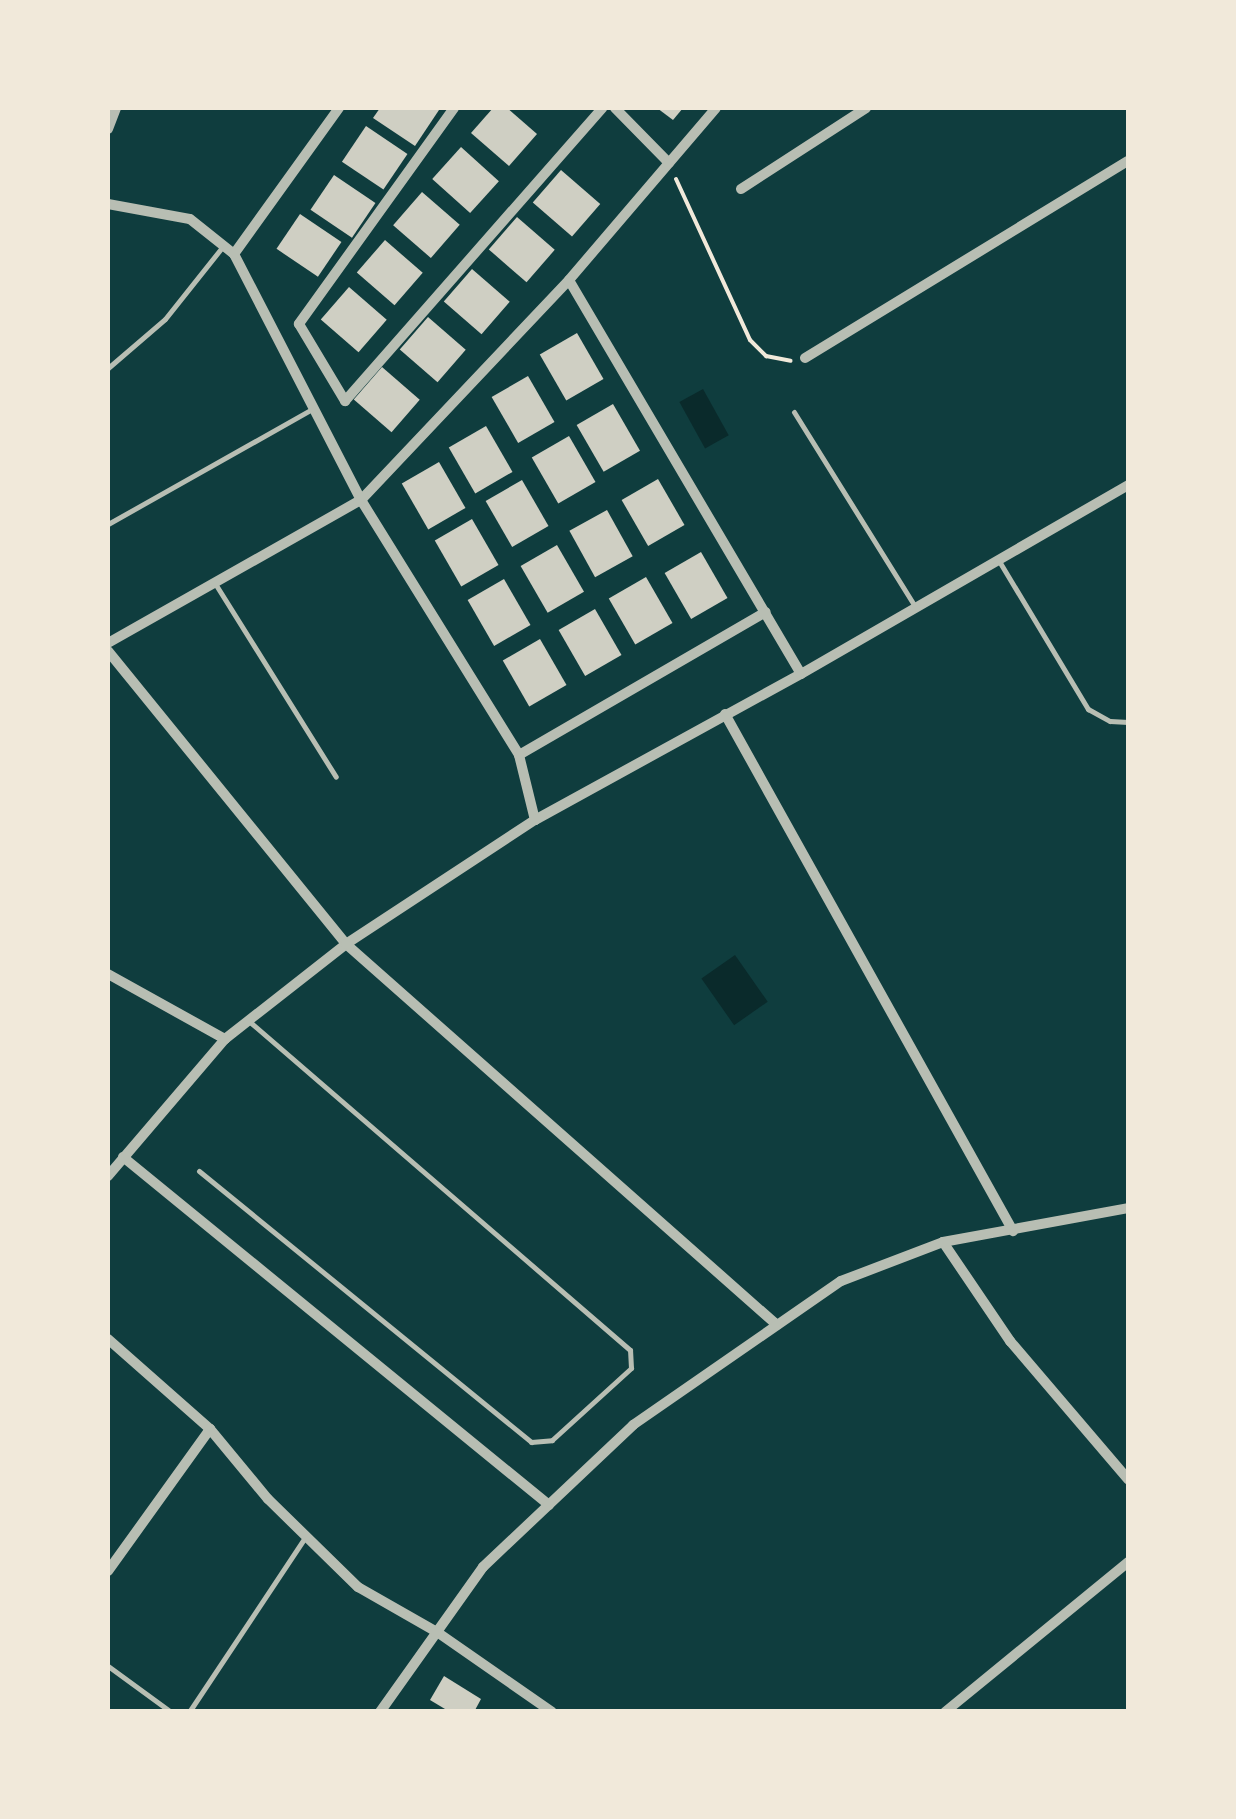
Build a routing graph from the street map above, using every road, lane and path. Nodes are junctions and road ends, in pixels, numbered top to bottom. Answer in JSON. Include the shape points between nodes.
{"nodes":[{"id":1,"x":116,"y":108,"type":"edge"},
{"id":2,"x":340,"y":108,"type":"edge"},
{"id":3,"x":454,"y":108,"type":"edge"},
{"id":4,"x":602,"y":108,"type":"edge"},
{"id":5,"x":616,"y":108,"type":"edge"},
{"id":6,"x":716,"y":108,"type":"edge"},
{"id":7,"x":866,"y":108,"type":"edge"},
{"id":8,"x":108,"y":129,"type":"edge"},
{"id":9,"x":1128,"y":161,"type":"edge"},
{"id":10,"x":669,"y":163,"type":"junction"},
{"id":11,"x":741,"y":189,"type":"dead end"},
{"id":12,"x":108,"y":204,"type":"edge"},
{"id":13,"x":223,"y":246,"type":"junction"},
{"id":14,"x":234,"y":254,"type":"junction"},
{"id":15,"x":570,"y":280,"type":"junction"},
{"id":16,"x":805,"y":358,"type":"joint"},
{"id":17,"x":108,"y":368,"type":"edge"},
{"id":18,"x":314,"y":407,"type":"junction"},
{"id":19,"x":794,"y":412,"type":"dead end"},
{"id":20,"x":1128,"y":485,"type":"edge"},
{"id":21,"x":361,"y":500,"type":"junction"},
{"id":22,"x":108,"y":524,"type":"edge"},
{"id":23,"x":999,"y":560,"type":"junction"},
{"id":24,"x":216,"y":585,"type":"junction"},
{"id":25,"x":916,"y":608,"type":"junction"},
{"id":26,"x":766,"y":612,"type":"junction"},
{"id":27,"x":108,"y":643,"type":"edge"},
{"id":28,"x":108,"y":651,"type":"edge"},
{"id":29,"x":801,"y":674,"type":"junction"},
{"id":30,"x":724,"y":714,"type":"junction"},
{"id":31,"x":1128,"y":722,"type":"edge"},
{"id":32,"x":518,"y":755,"type":"junction"},
{"id":33,"x":336,"y":776,"type":"dead end"},
{"id":34,"x":534,"y":820,"type":"junction"},
{"id":35,"x":346,"y":944,"type":"junction"},
{"id":36,"x":108,"y":974,"type":"edge"},
{"id":37,"x":250,"y":1022,"type":"junction"},
{"id":38,"x":225,"y":1039,"type":"junction"},
{"id":39,"x":124,"y":1157,"type":"junction"},
{"id":40,"x":198,"y":1171,"type":"dead end"},
{"id":41,"x":108,"y":1176,"type":"edge"},
{"id":42,"x":1128,"y":1208,"type":"edge"},
{"id":43,"x":1013,"y":1231,"type":"junction"},
{"id":44,"x":943,"y":1242,"type":"junction"},
{"id":45,"x":778,"y":1325,"type":"junction"},
{"id":46,"x":108,"y":1339,"type":"edge"},
{"id":47,"x":210,"y":1428,"type":"junction"},
{"id":48,"x":1128,"y":1479,"type":"edge"},
{"id":49,"x":549,"y":1505,"type":"junction"},
{"id":50,"x":306,"y":1536,"type":"junction"},
{"id":51,"x":1128,"y":1562,"type":"edge"},
{"id":52,"x":108,"y":1571,"type":"edge"},
{"id":53,"x":437,"y":1632,"type":"junction"},
{"id":54,"x":108,"y":1666,"type":"edge"},
{"id":55,"x":171,"y":1712,"type":"edge"},
{"id":56,"x":188,"y":1712,"type":"edge"},
{"id":57,"x":380,"y":1712,"type":"edge"},
{"id":58,"x":552,"y":1712,"type":"edge"},
{"id":59,"x":945,"y":1712,"type":"edge"}],
"edges":[{"from":1,"to":8,"type":"street"},
{"from":2,"to":14,"type":"street"},
{"from":3,"to":4,"type":"street","via":[[300,324],[345,401]]},
{"from":5,"to":10,"type":"street"},
{"from":6,"to":10,"type":"street"},
{"from":7,"to":11,"type":"street"},
{"from":9,"to":16,"type":"street"},
{"from":10,"to":15,"type":"street"},
{"from":10,"to":16,"type":"path","via":[[750,340],[776,360]]},
{"from":12,"to":13,"type":"street","via":[[190,219]]},
{"from":13,"to":14,"type":"street"},
{"from":13,"to":17,"type":"lane","via":[[165,319]]},
{"from":14,"to":18,"type":"street"},
{"from":15,"to":21,"type":"street"},
{"from":15,"to":26,"type":"street"},
{"from":18,"to":21,"type":"street"},
{"from":18,"to":22,"type":"lane"},
{"from":19,"to":25,"type":"lane"},
{"from":20,"to":23,"type":"street"},
{"from":21,"to":24,"type":"street"},
{"from":21,"to":32,"type":"street"},
{"from":23,"to":25,"type":"street"},
{"from":23,"to":31,"type":"lane","via":[[1088,709],[1110,722]]},
{"from":24,"to":27,"type":"street"},
{"from":24,"to":33,"type":"lane"},
{"from":25,"to":29,"type":"street"},
{"from":26,"to":29,"type":"street"},
{"from":26,"to":32,"type":"street"},
{"from":28,"to":35,"type":"street"},
{"from":29,"to":30,"type":"street"},
{"from":30,"to":34,"type":"street"},
{"from":30,"to":43,"type":"street"},
{"from":32,"to":34,"type":"street"},
{"from":34,"to":35,"type":"street"},
{"from":35,"to":37,"type":"street"},
{"from":35,"to":45,"type":"street"},
{"from":36,"to":38,"type":"street"},
{"from":37,"to":38,"type":"street"},
{"from":37,"to":40,"type":"lane","via":[[630,1350],[631,1368],[552,1440],[532,1442]]},
{"from":38,"to":39,"type":"street"},
{"from":39,"to":41,"type":"street"},
{"from":39,"to":49,"type":"street"},
{"from":42,"to":43,"type":"street"},
{"from":43,"to":44,"type":"street"},
{"from":44,"to":45,"type":"street","via":[[841,1282]]},
{"from":44,"to":48,"type":"street","via":[[1010,1341]]},
{"from":45,"to":49,"type":"street","via":[[633,1425]]},
{"from":46,"to":47,"type":"street"},
{"from":47,"to":50,"type":"street"},
{"from":47,"to":52,"type":"street"},
{"from":49,"to":53,"type":"street","via":[[483,1567]]},
{"from":50,"to":53,"type":"street","via":[[358,1587]]},
{"from":50,"to":56,"type":"lane"},
{"from":51,"to":59,"type":"street"},
{"from":53,"to":57,"type":"street"},
{"from":53,"to":58,"type":"street"},
{"from":54,"to":55,"type":"lane"}]}
